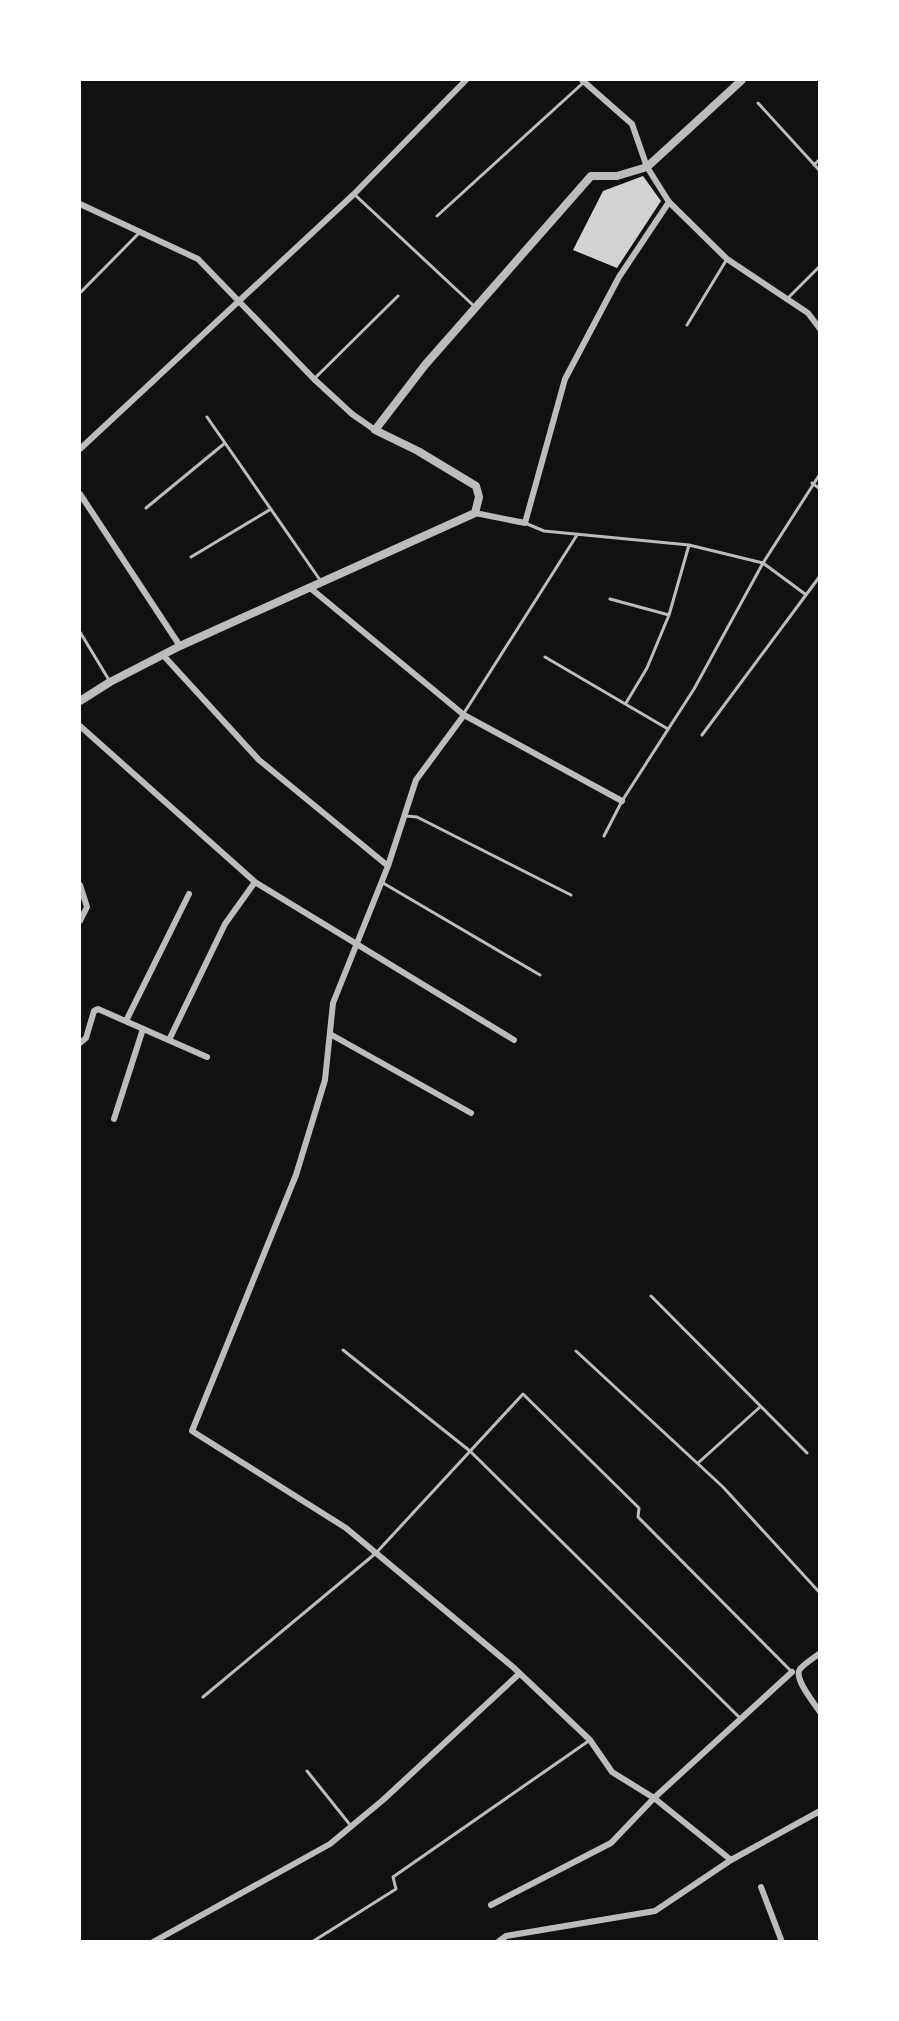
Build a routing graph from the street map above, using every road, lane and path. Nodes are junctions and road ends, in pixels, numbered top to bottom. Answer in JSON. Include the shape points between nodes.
{"nodes":[{"id":1,"x":466,"y":80,"type":"edge"},
{"id":2,"x":584,"y":80,"type":"edge"},
{"id":3,"x":742,"y":80,"type":"edge"},
{"id":4,"x":758,"y":103,"type":"dead end"},
{"id":5,"x":819,"y":159,"type":"edge"},
{"id":6,"x":814,"y":165,"type":"junction"},
{"id":7,"x":647,"y":167,"type":"junction"},
{"id":8,"x":819,"y":171,"type":"edge"},
{"id":9,"x":354,"y":194,"type":"junction"},
{"id":10,"x":669,"y":202,"type":"junction"},
{"id":11,"x":80,"y":204,"type":"edge"},
{"id":12,"x":437,"y":216,"type":"dead end"},
{"id":13,"x":140,"y":232,"type":"junction"},
{"id":14,"x":727,"y":259,"type":"junction"},
{"id":15,"x":819,"y":266,"type":"edge"},
{"id":16,"x":80,"y":293,"type":"edge"},
{"id":17,"x":398,"y":296,"type":"dead end"},
{"id":18,"x":238,"y":299,"type":"junction"},
{"id":19,"x":787,"y":299,"type":"junction"},
{"id":20,"x":476,"y":307,"type":"junction"},
{"id":21,"x":687,"y":324,"type":"dead end"},
{"id":22,"x":819,"y":329,"type":"edge"},
{"id":23,"x":314,"y":379,"type":"junction"},
{"id":24,"x":207,"y":417,"type":"dead end"},
{"id":25,"x":375,"y":430,"type":"junction"},
{"id":26,"x":225,"y":443,"type":"junction"},
{"id":27,"x":80,"y":449,"type":"edge"},
{"id":28,"x":819,"y":474,"type":"edge"},
{"id":29,"x":812,"y":483,"type":"junction"},
{"id":30,"x":819,"y":489,"type":"edge"},
{"id":31,"x":80,"y":494,"type":"edge"},
{"id":32,"x":146,"y":508,"type":"dead end"},
{"id":33,"x":271,"y":509,"type":"junction"},
{"id":34,"x":475,"y":513,"type":"junction"},
{"id":35,"x":525,"y":523,"type":"junction"},
{"id":36,"x":577,"y":535,"type":"junction"},
{"id":37,"x":689,"y":545,"type":"junction"},
{"id":38,"x":191,"y":557,"type":"dead end"},
{"id":39,"x":763,"y":563,"type":"junction"},
{"id":40,"x":819,"y":576,"type":"edge"},
{"id":41,"x":321,"y":582,"type":"junction"},
{"id":42,"x":309,"y":587,"type":"junction"},
{"id":43,"x":805,"y":594,"type":"junction"},
{"id":44,"x":610,"y":598,"type":"dead end"},
{"id":45,"x":669,"y":615,"type":"junction"},
{"id":46,"x":80,"y":632,"type":"edge"},
{"id":47,"x":180,"y":646,"type":"junction"},
{"id":48,"x":163,"y":655,"type":"junction"},
{"id":49,"x":545,"y":657,"type":"dead end"},
{"id":50,"x":110,"y":682,"type":"junction"},
{"id":51,"x":80,"y":700,"type":"edge"},
{"id":52,"x":626,"y":703,"type":"junction"},
{"id":53,"x":464,"y":715,"type":"junction"},
{"id":54,"x":80,"y":726,"type":"edge"},
{"id":55,"x":668,"y":729,"type":"junction"},
{"id":56,"x":702,"y":735,"type":"dead end"},
{"id":57,"x":622,"y":801,"type":"junction"},
{"id":58,"x":404,"y":816,"type":"junction"},
{"id":59,"x":604,"y":836,"type":"dead end"},
{"id":60,"x":388,"y":866,"type":"junction"},
{"id":61,"x":255,"y":882,"type":"junction"},
{"id":62,"x":381,"y":882,"type":"junction"},
{"id":63,"x":80,"y":885,"type":"edge"},
{"id":64,"x":189,"y":894,"type":"dead end"},
{"id":65,"x":571,"y":895,"type":"dead end"},
{"id":66,"x":80,"y":921,"type":"edge"},
{"id":67,"x":357,"y":943,"type":"junction"},
{"id":68,"x":540,"y":975,"type":"dead end"},
{"id":69,"x":126,"y":1021,"type":"junction"},
{"id":70,"x":143,"y":1029,"type":"junction"},
{"id":71,"x":330,"y":1034,"type":"junction"},
{"id":72,"x":169,"y":1040,"type":"junction"},
{"id":73,"x":514,"y":1040,"type":"dead end"},
{"id":74,"x":80,"y":1043,"type":"edge"},
{"id":75,"x":207,"y":1057,"type":"dead end"},
{"id":76,"x":471,"y":1113,"type":"dead end"},
{"id":77,"x":114,"y":1119,"type":"dead end"},
{"id":78,"x":651,"y":1296,"type":"dead end"},
{"id":79,"x":343,"y":1350,"type":"dead end"},
{"id":80,"x":576,"y":1351,"type":"dead end"},
{"id":81,"x":760,"y":1407,"type":"junction"},
{"id":82,"x":470,"y":1451,"type":"junction"},
{"id":83,"x":807,"y":1453,"type":"dead end"},
{"id":84,"x":698,"y":1463,"type":"junction"},
{"id":85,"x":376,"y":1553,"type":"junction"},
{"id":86,"x":819,"y":1593,"type":"edge"},
{"id":87,"x":819,"y":1653,"type":"edge"},
{"id":88,"x":792,"y":1672,"type":"joint"},
{"id":89,"x":519,"y":1674,"type":"junction"},
{"id":90,"x":203,"y":1697,"type":"dead end"},
{"id":91,"x":819,"y":1712,"type":"edge"},
{"id":92,"x":740,"y":1718,"type":"junction"},
{"id":93,"x":590,"y":1740,"type":"junction"},
{"id":94,"x":307,"y":1771,"type":"dead end"},
{"id":95,"x":654,"y":1798,"type":"junction"},
{"id":96,"x":819,"y":1811,"type":"edge"},
{"id":97,"x":351,"y":1826,"type":"junction"},
{"id":98,"x":731,"y":1860,"type":"junction"},
{"id":99,"x":761,"y":1887,"type":"dead end"},
{"id":100,"x":491,"y":1905,"type":"dead end"},
{"id":101,"x":153,"y":1941,"type":"edge"},
{"id":102,"x":312,"y":1941,"type":"edge"},
{"id":103,"x":498,"y":1941,"type":"edge"},
{"id":104,"x":782,"y":1941,"type":"edge"}],
"edges":[{"from":1,"to":9,"type":"street"},
{"from":2,"to":7,"type":"street","via":[[632,124]]},
{"from":2,"to":12,"type":"lane"},
{"from":3,"to":7,"type":"street"},
{"from":4,"to":6,"type":"lane"},
{"from":5,"to":6,"type":"lane"},
{"from":6,"to":8,"type":"lane"},
{"from":7,"to":10,"type":"street"},
{"from":7,"to":20,"type":"street","via":[[617,177],[591,176]]},
{"from":9,"to":18,"type":"street"},
{"from":9,"to":20,"type":"lane"},
{"from":10,"to":14,"type":"street"},
{"from":10,"to":35,"type":"street","via":[[619,277],[565,379]]},
{"from":11,"to":13,"type":"street"},
{"from":13,"to":16,"type":"lane"},
{"from":13,"to":18,"type":"street","via":[[198,259]]},
{"from":14,"to":19,"type":"street"},
{"from":14,"to":21,"type":"lane"},
{"from":15,"to":19,"type":"lane"},
{"from":17,"to":23,"type":"lane"},
{"from":18,"to":23,"type":"street"},
{"from":18,"to":27,"type":"street"},
{"from":19,"to":22,"type":"street","via":[[808,313]]},
{"from":20,"to":25,"type":"street"},
{"from":23,"to":25,"type":"street"},
{"from":24,"to":26,"type":"lane"},
{"from":25,"to":34,"type":"street","via":[[476,486],[479,497]]},
{"from":26,"to":32,"type":"lane"},
{"from":26,"to":33,"type":"lane"},
{"from":28,"to":29,"type":"lane"},
{"from":29,"to":30,"type":"lane"},
{"from":29,"to":39,"type":"lane"},
{"from":31,"to":47,"type":"street"},
{"from":33,"to":38,"type":"lane"},
{"from":33,"to":41,"type":"lane"},
{"from":34,"to":35,"type":"street"},
{"from":34,"to":41,"type":"street"},
{"from":35,"to":36,"type":"lane","via":[[544,531]]},
{"from":36,"to":37,"type":"lane"},
{"from":36,"to":53,"type":"lane"},
{"from":37,"to":39,"type":"lane"},
{"from":37,"to":45,"type":"lane"},
{"from":39,"to":43,"type":"lane"},
{"from":39,"to":55,"type":"lane"},
{"from":40,"to":43,"type":"lane"},
{"from":41,"to":42,"type":"street"},
{"from":42,"to":47,"type":"street"},
{"from":42,"to":53,"type":"street"},
{"from":43,"to":56,"type":"lane"},
{"from":44,"to":45,"type":"lane"},
{"from":45,"to":52,"type":"lane","via":[[647,668]]},
{"from":46,"to":50,"type":"lane"},
{"from":47,"to":48,"type":"street"},
{"from":48,"to":50,"type":"street"},
{"from":48,"to":60,"type":"street","via":[[259,760]]},
{"from":49,"to":52,"type":"lane"},
{"from":50,"to":51,"type":"street"},
{"from":52,"to":55,"type":"lane"},
{"from":53,"to":57,"type":"street"},
{"from":53,"to":58,"type":"street","via":[[416,780]]},
{"from":54,"to":61,"type":"street"},
{"from":55,"to":57,"type":"lane"},
{"from":57,"to":59,"type":"lane"},
{"from":58,"to":60,"type":"street"},
{"from":58,"to":65,"type":"lane","via":[[417,817]]},
{"from":60,"to":62,"type":"street"},
{"from":61,"to":67,"type":"street"},
{"from":61,"to":72,"type":"street","via":[[225,924]]},
{"from":62,"to":67,"type":"street"},
{"from":62,"to":68,"type":"lane"},
{"from":63,"to":66,"type":"street","via":[[87,907]]},
{"from":64,"to":69,"type":"street"},
{"from":67,"to":71,"type":"street","via":[[333,1003]]},
{"from":67,"to":73,"type":"street"},
{"from":69,"to":70,"type":"street"},
{"from":69,"to":74,"type":"street","via":[[98,1009]]},
{"from":70,"to":72,"type":"street"},
{"from":70,"to":77,"type":"street"},
{"from":71,"to":76,"type":"street"},
{"from":71,"to":85,"type":"street","via":[[325,1080],[296,1175],[192,1431],[346,1528]]},
{"from":72,"to":75,"type":"street"},
{"from":78,"to":81,"type":"lane"},
{"from":79,"to":82,"type":"lane"},
{"from":80,"to":84,"type":"lane"},
{"from":81,"to":83,"type":"lane"},
{"from":81,"to":84,"type":"lane"},
{"from":82,"to":85,"type":"lane"},
{"from":82,"to":88,"type":"lane","via":[[523,1394],[639,1508],[638,1517]]},
{"from":82,"to":92,"type":"lane"},
{"from":84,"to":86,"type":"lane"},
{"from":85,"to":89,"type":"street"},
{"from":85,"to":90,"type":"lane"},
{"from":87,"to":91,"type":"street","via":[[798,1674]]},
{"from":88,"to":92,"type":"street"},
{"from":89,"to":93,"type":"street"},
{"from":89,"to":97,"type":"street"},
{"from":92,"to":95,"type":"street"},
{"from":93,"to":95,"type":"street","via":[[612,1772]]},
{"from":93,"to":102,"type":"lane","via":[[393,1877],[396,1889]]},
{"from":94,"to":97,"type":"lane"},
{"from":95,"to":98,"type":"street"},
{"from":95,"to":100,"type":"street","via":[[611,1843]]},
{"from":96,"to":98,"type":"street"},
{"from":97,"to":101,"type":"street","via":[[330,1844]]},
{"from":98,"to":103,"type":"street","via":[[655,1911],[506,1936]]},
{"from":99,"to":104,"type":"street"}]}
